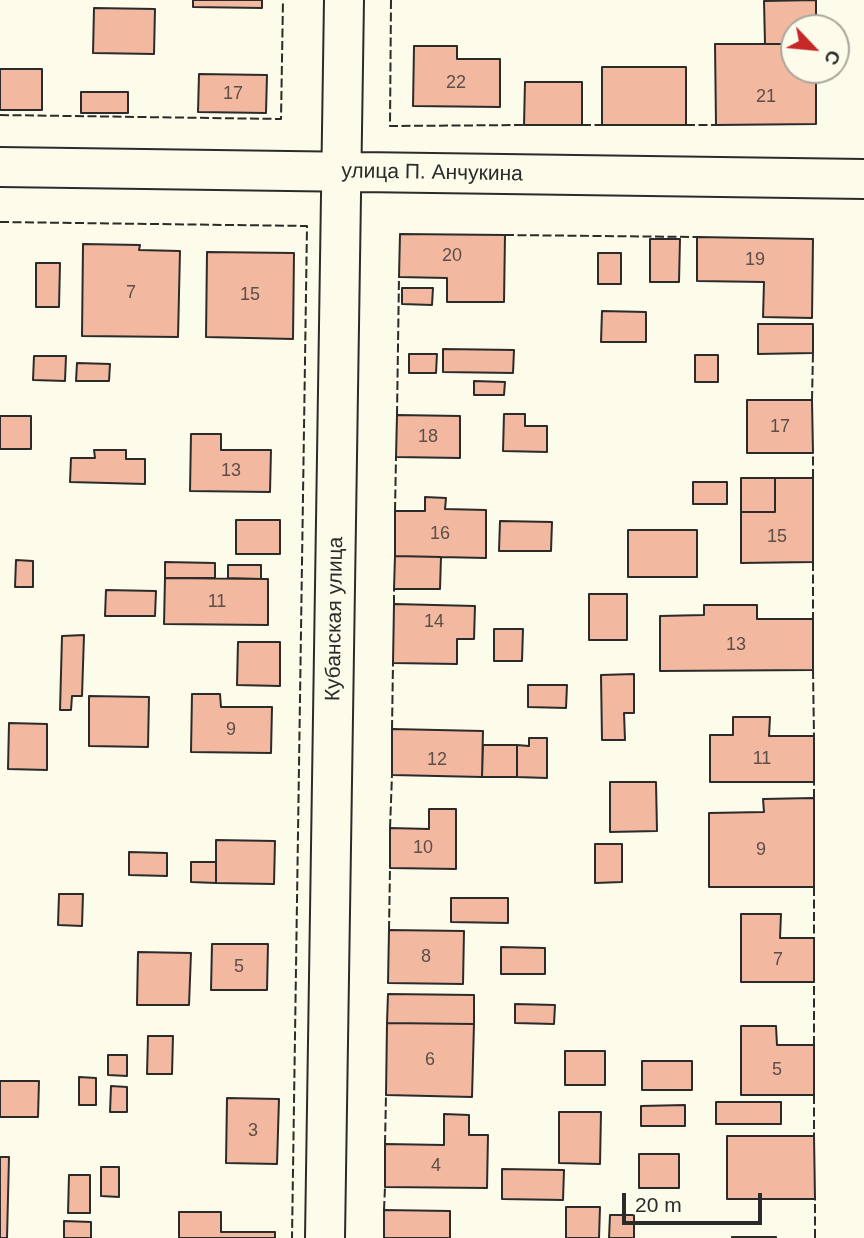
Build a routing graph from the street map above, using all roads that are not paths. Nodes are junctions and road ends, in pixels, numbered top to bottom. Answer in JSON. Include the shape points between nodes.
{"nodes":[{"id":1,"x":344,"y":0,"type":"edge"},
{"id":2,"x":0,"y":167,"type":"edge"},
{"id":3,"x":342,"y":172,"type":"junction"},
{"id":4,"x":864,"y":179,"type":"edge"},
{"id":5,"x":325,"y":1238,"type":"edge"}],
"edges":[{"from":1,"to":3,"type":"street","name":"Кубанская улица"},
{"from":2,"to":3,"type":"street","name":"улица П. Анчукина"},
{"from":3,"to":4,"type":"street","name":"улица П. Анчукина"},
{"from":3,"to":5,"type":"street","name":"Кубанская улица"}]}
